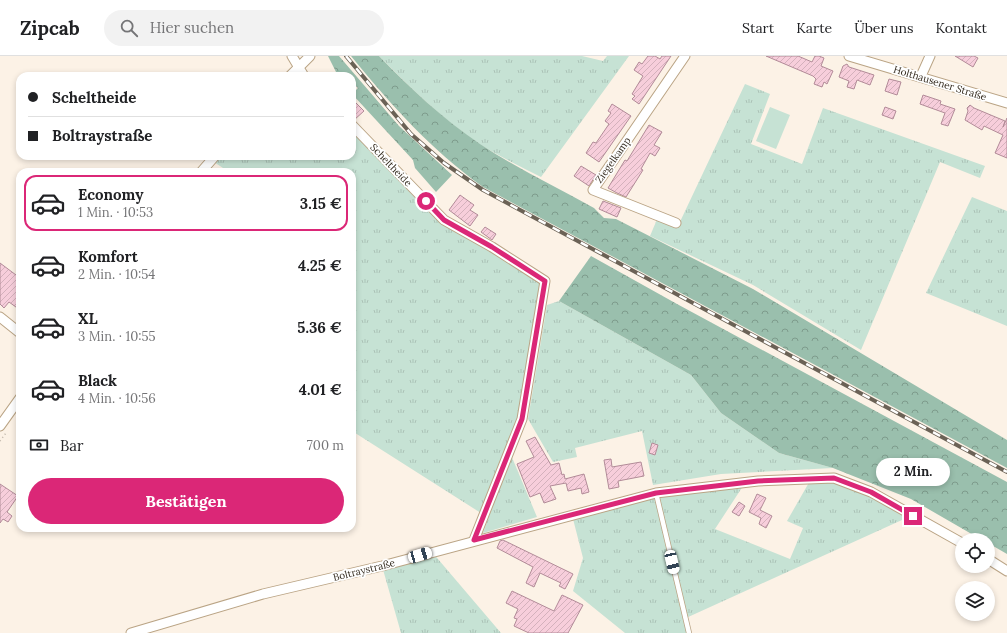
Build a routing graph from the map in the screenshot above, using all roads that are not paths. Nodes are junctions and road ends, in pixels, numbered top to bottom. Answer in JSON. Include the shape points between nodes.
{"nodes":[{"id":1,"x":292,"y":56,"type":"edge"},
{"id":2,"x":310,"y":56,"type":"edge"},
{"id":3,"x":685,"y":56,"type":"edge"},
{"id":4,"x":849,"y":56,"type":"edge"},
{"id":5,"x":930,"y":56,"type":"edge"},
{"id":6,"x":298,"y":68,"type":"junction"},
{"id":7,"x":294,"y":72,"type":"edge"},
{"id":8,"x":301,"y":72,"type":"edge"},
{"id":9,"x":921,"y":76,"type":"junction"},
{"id":10,"x":1007,"y":103,"type":"edge"},
{"id":11,"x":356,"y":129,"type":"edge"},
{"id":12,"x":212,"y":160,"type":"edge"},
{"id":13,"x":204,"y":168,"type":"edge"},
{"id":14,"x":676,"y":223,"type":"dead end"},
{"id":15,"x":0,"y":317,"type":"edge"},
{"id":16,"x":16,"y":330,"type":"edge"},
{"id":17,"x":16,"y":404,"type":"edge"},
{"id":18,"x":0,"y":426,"type":"edge"},
{"id":19,"x":656,"y":493,"type":"junction"},
{"id":20,"x":955,"y":539,"type":"edge"},
{"id":21,"x":474,"y":540,"type":"junction"},
{"id":22,"x":995,"y":563,"type":"edge"},
{"id":23,"x":1007,"y":571,"type":"edge"},
{"id":24,"x":131,"y":633,"type":"edge"},
{"id":25,"x":689,"y":633,"type":"edge"}],
"edges":[{"from":1,"to":6,"type":"street"},
{"from":2,"to":6,"type":"street"},
{"from":3,"to":14,"type":"street","name":"Ziegelkamp","via":[[593,190]]},
{"from":4,"to":9,"type":"street","name":"Holthausener Straße"},
{"from":5,"to":9,"type":"street"},
{"from":6,"to":7,"type":"street"},
{"from":6,"to":8,"type":"street"},
{"from":9,"to":10,"type":"street","name":"Holthausener Straße"},
{"from":11,"to":21,"type":"street","name":"Scheltheide","via":[[444,220],[545,281],[522,419]]},
{"from":12,"to":13,"type":"street"},
{"from":15,"to":16,"type":"street"},
{"from":17,"to":18,"type":"street"},
{"from":19,"to":20,"type":"street","name":"Boltraystraße","via":[[758,481],[834,478],[871,492]]},
{"from":19,"to":21,"type":"street","name":"Boltraystraße"},
{"from":19,"to":25,"type":"lane"},
{"from":21,"to":24,"type":"street","name":"Boltraystraße","via":[[382,566],[263,594]]},
{"from":22,"to":23,"type":"street"}]}
